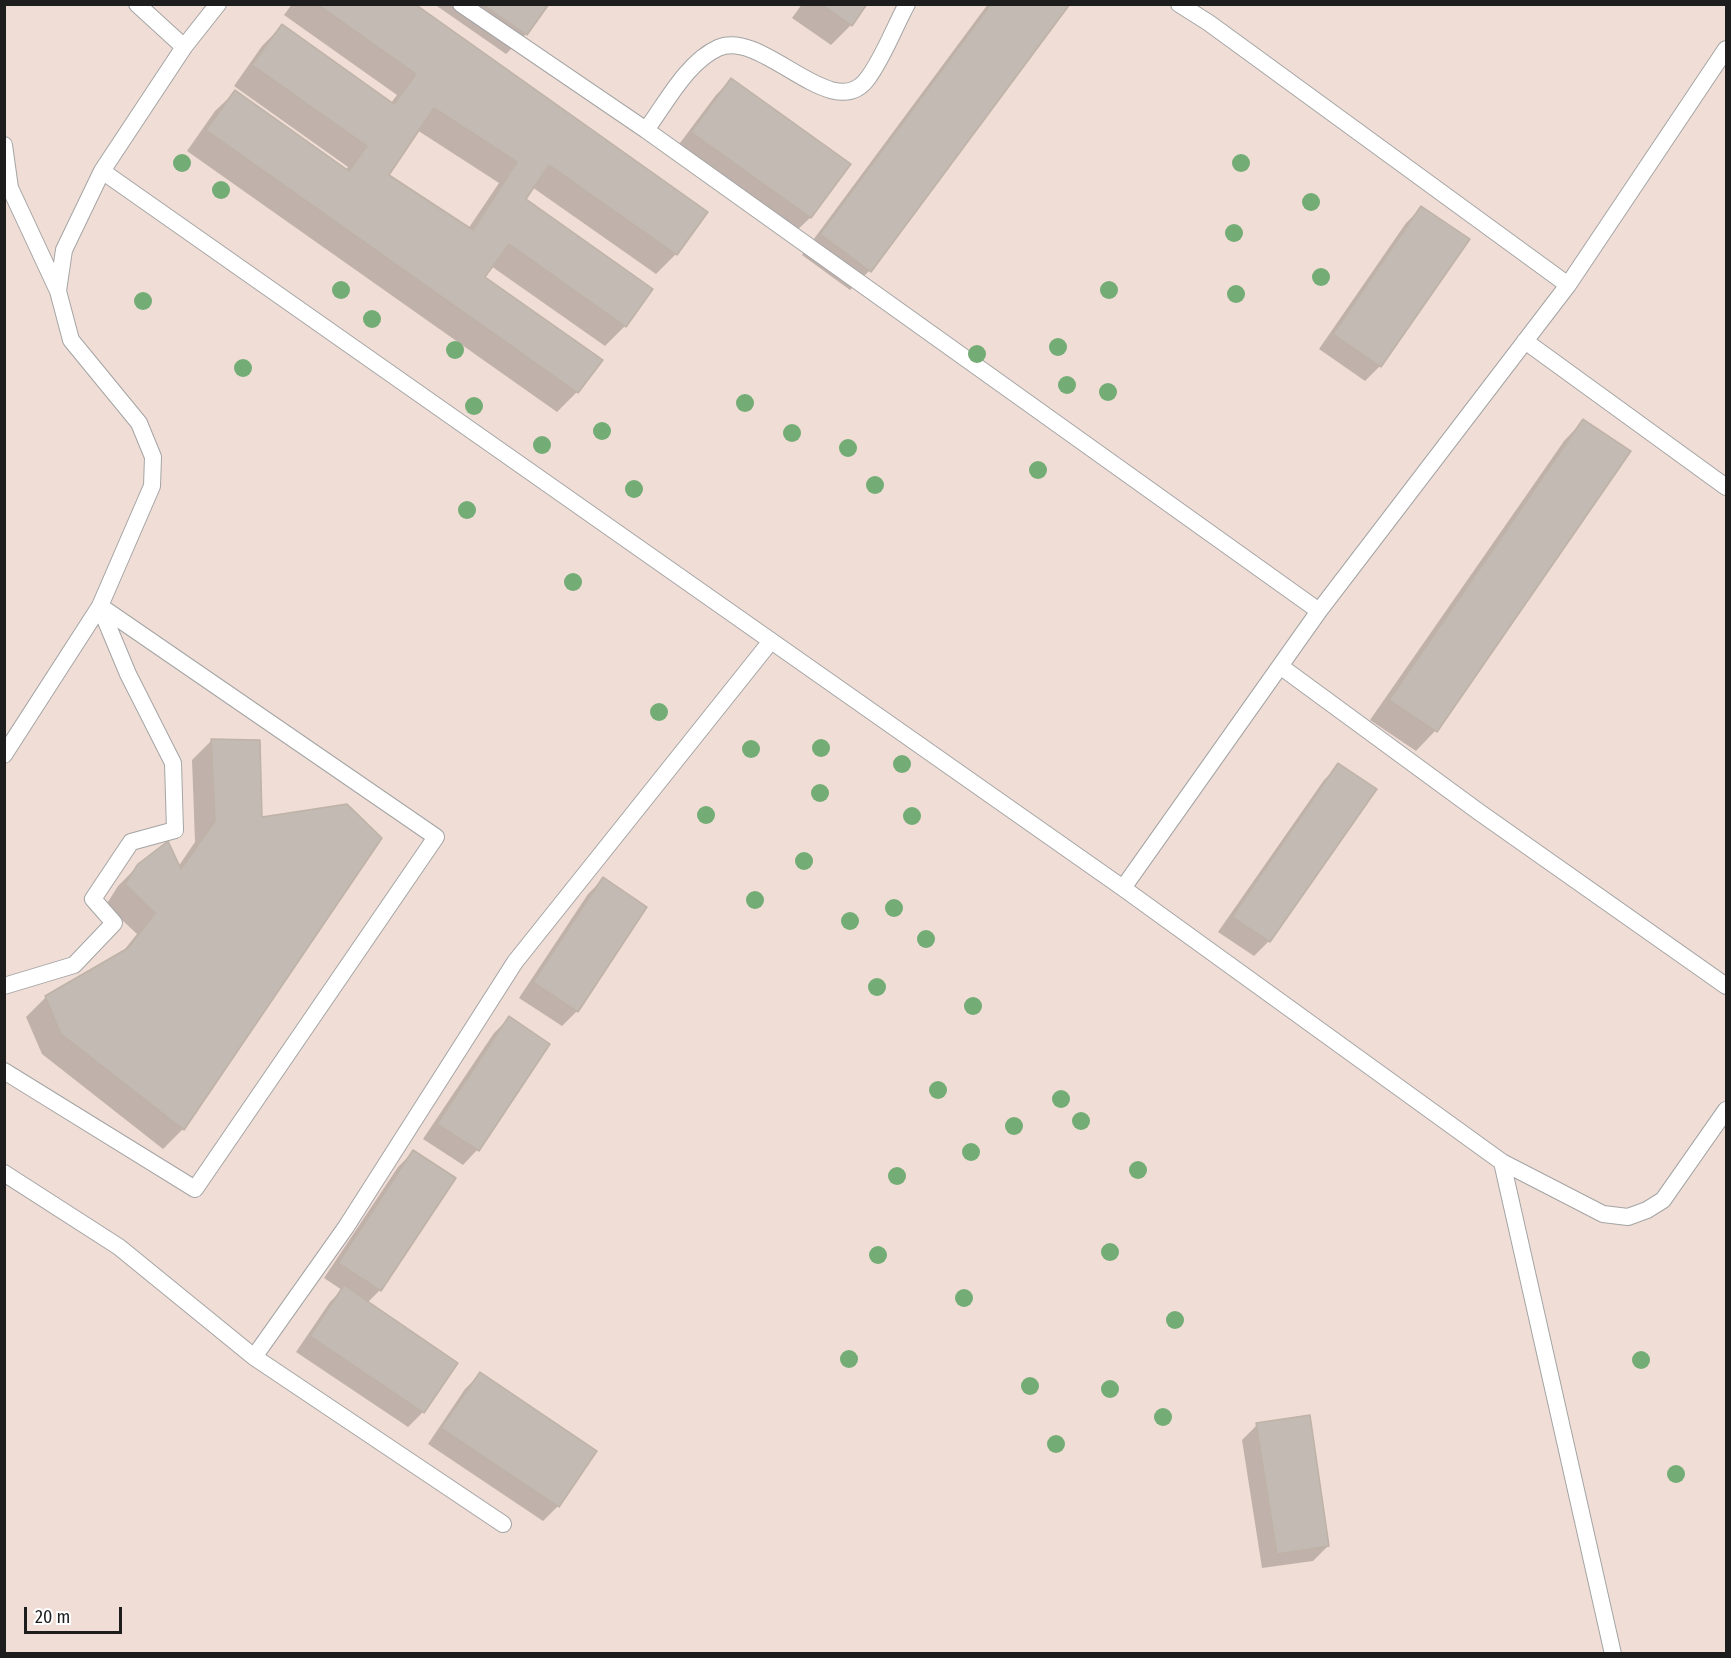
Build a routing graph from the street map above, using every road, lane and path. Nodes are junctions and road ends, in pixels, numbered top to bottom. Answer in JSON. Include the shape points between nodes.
{"nodes":[{"id":1,"x":137,"y":4,"type":"edge"},
{"id":2,"x":218,"y":4,"type":"edge"},
{"id":3,"x":461,"y":4,"type":"edge"},
{"id":4,"x":907,"y":4,"type":"edge"},
{"id":5,"x":1179,"y":4,"type":"edge"},
{"id":6,"x":184,"y":47,"type":"junction"},
{"id":7,"x":1726,"y":49,"type":"edge"},
{"id":8,"x":646,"y":130,"type":"junction"},
{"id":9,"x":4,"y":145,"type":"edge"},
{"id":10,"x":102,"y":171,"type":"junction"},
{"id":11,"x":1568,"y":285,"type":"junction"},
{"id":12,"x":58,"y":291,"type":"junction"},
{"id":13,"x":1526,"y":341,"type":"junction"},
{"id":14,"x":1726,"y":487,"type":"edge"},
{"id":15,"x":100,"y":606,"type":"junction"},
{"id":16,"x":1319,"y":611,"type":"junction"},
{"id":17,"x":771,"y":641,"type":"junction"},
{"id":18,"x":1280,"y":666,"type":"junction"},
{"id":19,"x":4,"y":755,"type":"edge"},
{"id":20,"x":1123,"y":888,"type":"junction"},
{"id":21,"x":4,"y":986,"type":"edge"},
{"id":22,"x":1726,"y":986,"type":"edge"},
{"id":23,"x":4,"y":1071,"type":"edge"},
{"id":24,"x":1726,"y":1110,"type":"edge"},
{"id":25,"x":1502,"y":1162,"type":"junction"},
{"id":26,"x":4,"y":1173,"type":"edge"},
{"id":27,"x":254,"y":1357,"type":"junction"},
{"id":28,"x":503,"y":1524,"type":"dead end"},
{"id":29,"x":1613,"y":1653,"type":"edge"}],
"edges":[{"from":1,"to":6,"type":"lane"},
{"from":2,"to":6,"type":"lane"},
{"from":3,"to":8,"type":"lane"},
{"from":4,"to":8,"type":"lane","via":[[867,80],[850,92],[831,92],[750,48],[720,47],[698,61]]},
{"from":5,"to":11,"type":"lane"},
{"from":6,"to":10,"type":"lane"},
{"from":7,"to":11,"type":"lane"},
{"from":8,"to":16,"type":"lane"},
{"from":9,"to":12,"type":"lane","via":[[10,188]]},
{"from":10,"to":12,"type":"lane","via":[[64,250]]},
{"from":10,"to":17,"type":"lane"},
{"from":11,"to":13,"type":"lane"},
{"from":12,"to":15,"type":"lane","via":[[71,340],[139,423],[153,457],[152,486]]},
{"from":13,"to":14,"type":"lane"},
{"from":13,"to":16,"type":"lane"},
{"from":15,"to":19,"type":"lane"},
{"from":15,"to":21,"type":"lane","via":[[128,674],[173,763],[175,830],[131,842],[93,898],[114,923],[74,965]]},
{"from":15,"to":23,"type":"lane","via":[[436,837],[195,1189]]},
{"from":16,"to":18,"type":"lane"},
{"from":17,"to":20,"type":"lane"},
{"from":17,"to":27,"type":"lane","via":[[515,962],[346,1227]]},
{"from":18,"to":20,"type":"lane"},
{"from":18,"to":22,"type":"lane"},
{"from":20,"to":25,"type":"lane"},
{"from":24,"to":25,"type":"lane","via":[[1663,1200],[1628,1217],[1604,1214]]},
{"from":25,"to":29,"type":"lane"},
{"from":26,"to":27,"type":"lane","via":[[119,1247]]},
{"from":27,"to":28,"type":"lane"}]}
